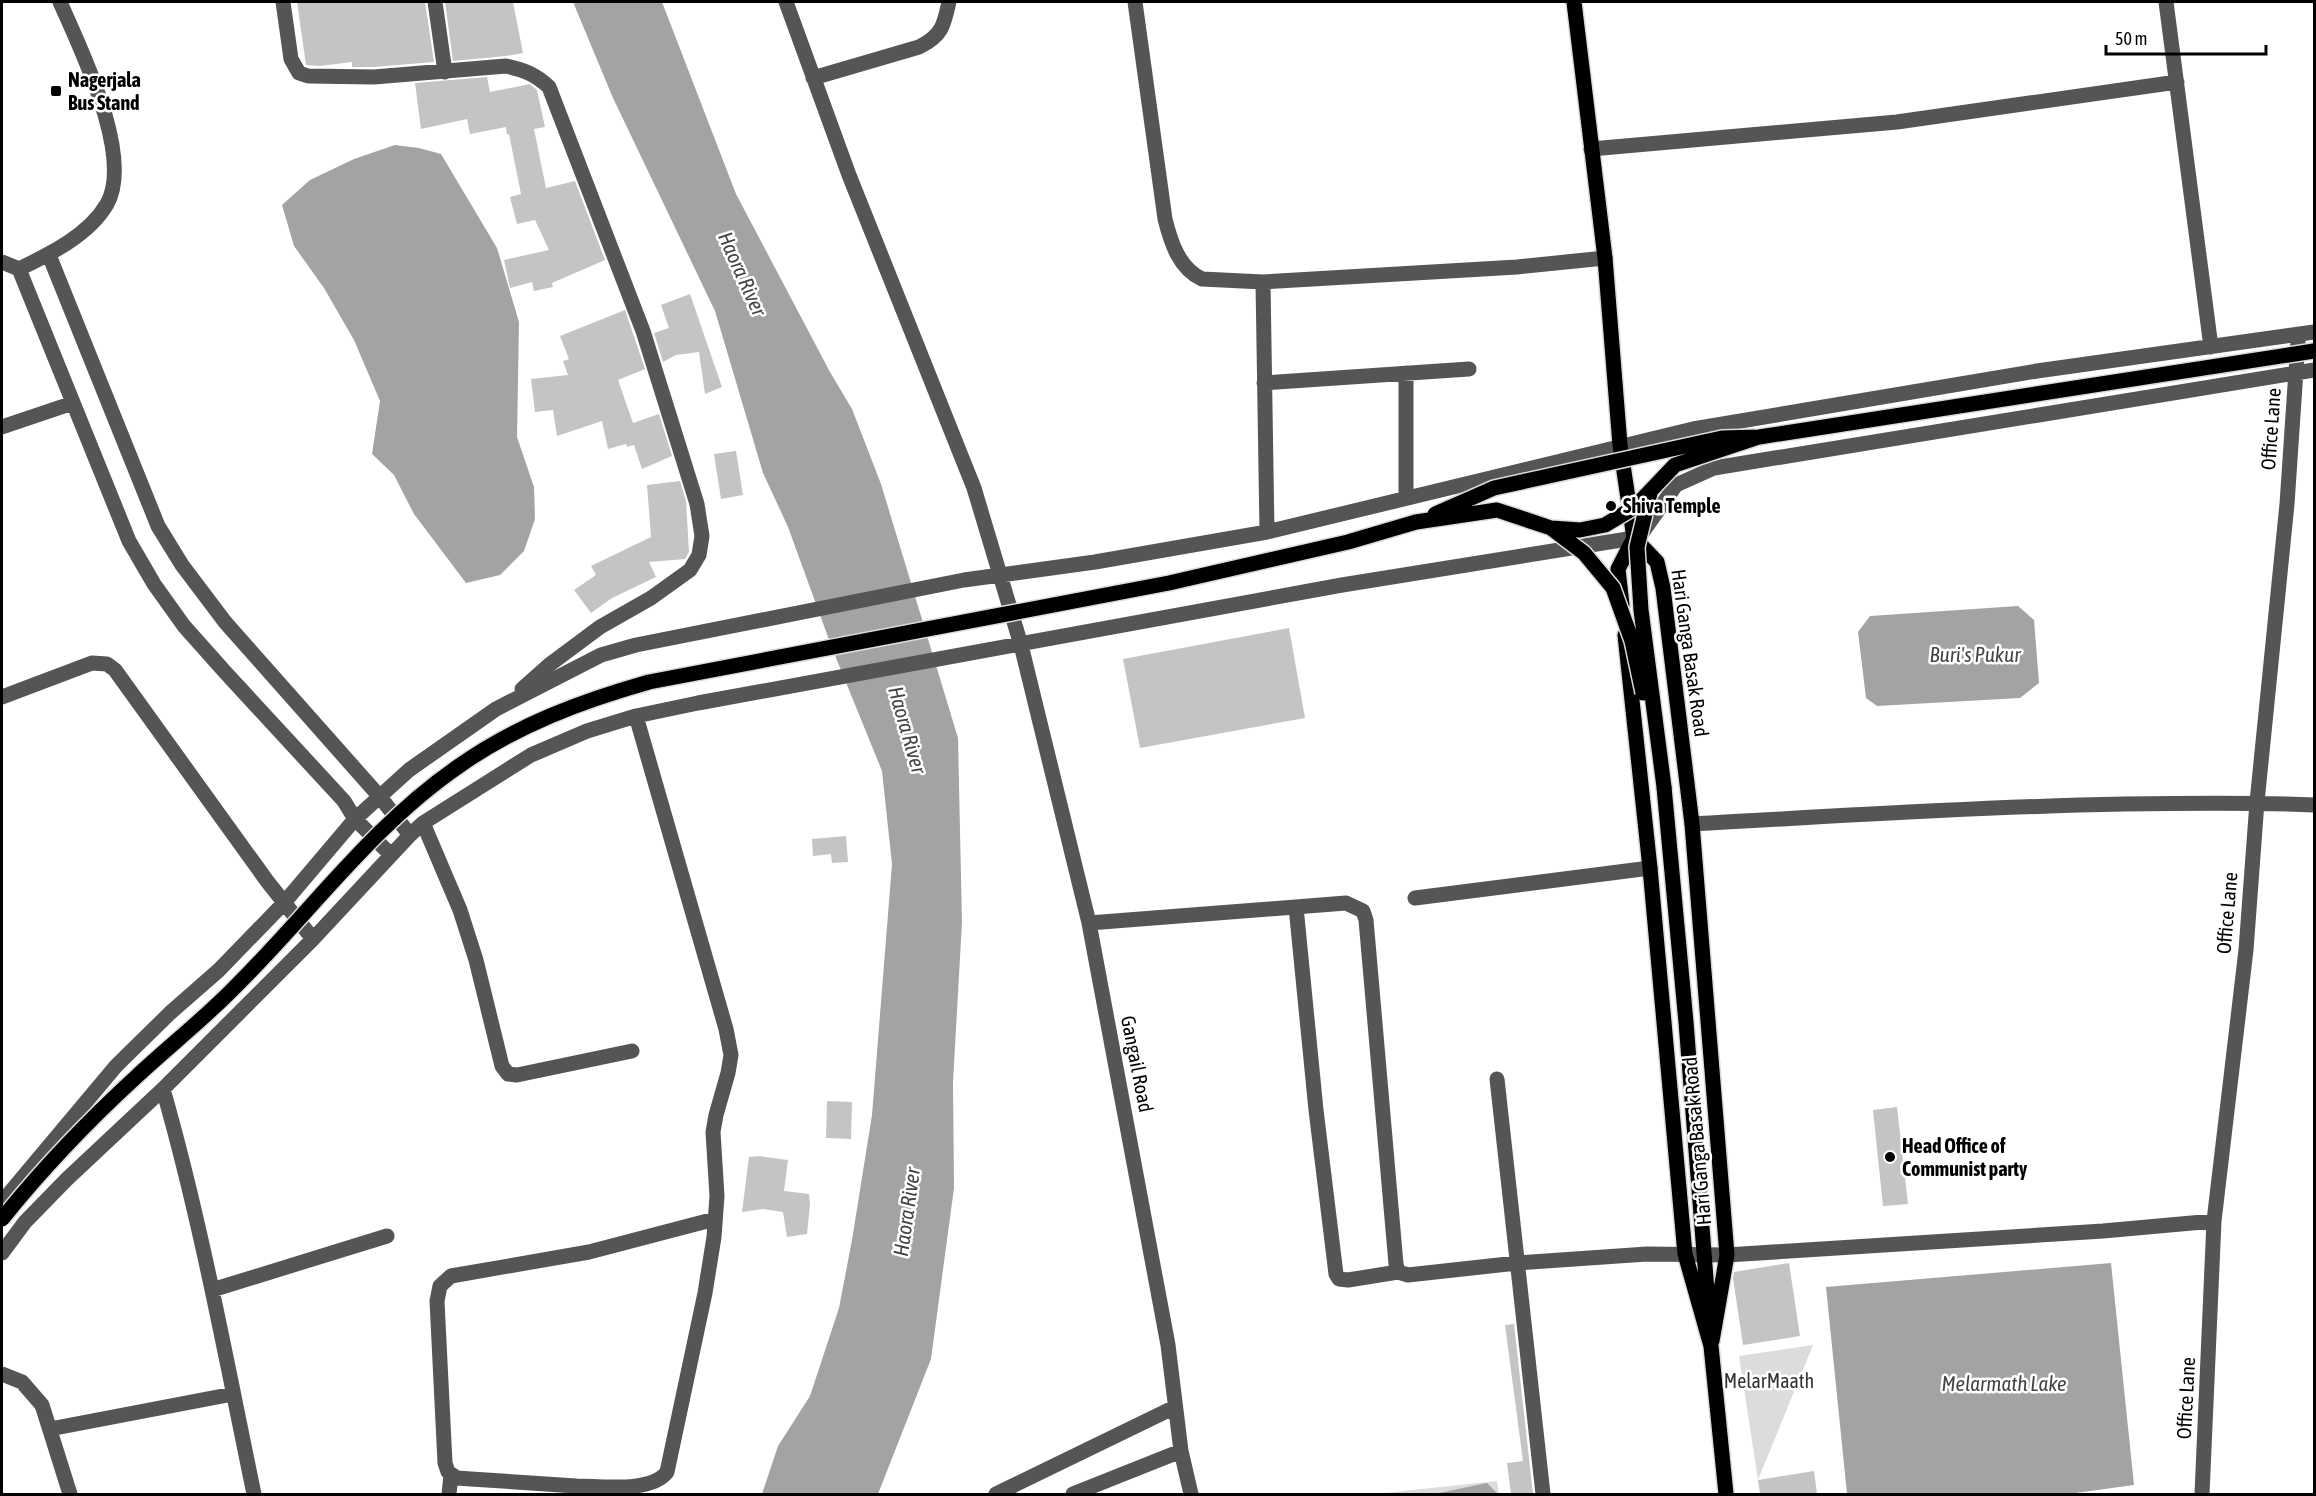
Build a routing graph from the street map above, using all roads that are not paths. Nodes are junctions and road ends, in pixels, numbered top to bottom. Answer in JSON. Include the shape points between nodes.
{"nodes":[{"id":1,"x":60,"y":2,"type":"edge"},
{"id":2,"x":283,"y":2,"type":"edge"},
{"id":3,"x":435,"y":2,"type":"edge"},
{"id":4,"x":786,"y":2,"type":"edge"},
{"id":5,"x":949,"y":2,"type":"edge"},
{"id":6,"x":1135,"y":2,"type":"edge"},
{"id":7,"x":1574,"y":2,"type":"edge"},
{"id":8,"x":2166,"y":2,"type":"edge"},
{"id":9,"x":445,"y":72,"type":"junction"},
{"id":10,"x":813,"y":78,"type":"junction"},
{"id":11,"x":2177,"y":82,"type":"junction"},
{"id":12,"x":1591,"y":149,"type":"junction"},
{"id":13,"x":49,"y":255,"type":"junction"},
{"id":14,"x":1605,"y":258,"type":"junction"},
{"id":15,"x":2,"y":262,"type":"edge"},
{"id":16,"x":19,"y":269,"type":"junction"},
{"id":17,"x":1263,"y":282,"type":"junction"},
{"id":18,"x":2314,"y":332,"type":"edge"},
{"id":19,"x":2298,"y":335,"type":"junction"},
{"id":20,"x":2211,"y":347,"type":"junction"},
{"id":21,"x":2314,"y":351,"type":"edge"},
{"id":22,"x":1469,"y":369,"type":"dead end"},
{"id":23,"x":2314,"y":370,"type":"edge"},
{"id":24,"x":1406,"y":373,"type":"junction"},
{"id":25,"x":2296,"y":373,"type":"junction"},
{"id":26,"x":1264,"y":383,"type":"junction"},
{"id":27,"x":73,"y":403,"type":"junction"},
{"id":28,"x":2,"y":427,"type":"edge"},
{"id":29,"x":1758,"y":437,"type":"junction"},
{"id":30,"x":1620,"y":445,"type":"junction"},
{"id":31,"x":1651,"y":490,"type":"junction"},
{"id":32,"x":1406,"y":498,"type":"junction"},
{"id":33,"x":1416,"y":522,"type":"junction"},
{"id":34,"x":1551,"y":528,"type":"junction"},
{"id":35,"x":1268,"y":532,"type":"junction"},
{"id":36,"x":1634,"y":538,"type":"junction"},
{"id":37,"x":999,"y":575,"type":"junction"},
{"id":38,"x":1021,"y":645,"type":"junction"},
{"id":39,"x":2,"y":697,"type":"edge"},
{"id":40,"x":496,"y":709,"type":"junction"},
{"id":41,"x":636,"y":716,"type":"junction"},
{"id":42,"x":1664,"y":787,"type":"junction"},
{"id":43,"x":380,"y":797,"type":"junction"},
{"id":44,"x":2257,"y":802,"type":"junction"},
{"id":45,"x":2314,"y":805,"type":"edge"},
{"id":46,"x":354,"y":819,"type":"junction"},
{"id":47,"x":423,"y":823,"type":"junction"},
{"id":48,"x":1692,"y":824,"type":"junction"},
{"id":49,"x":410,"y":835,"type":"junction"},
{"id":50,"x":391,"y":855,"type":"junction"},
{"id":51,"x":1650,"y":868,"type":"junction"},
{"id":52,"x":1415,"y":898,"type":"dead end"},
{"id":53,"x":284,"y":904,"type":"junction"},
{"id":54,"x":1296,"y":907,"type":"junction"},
{"id":55,"x":1089,"y":923,"type":"junction"},
{"id":56,"x":313,"y":939,"type":"junction"},
{"id":57,"x":632,"y":1051,"type":"dead end"},
{"id":58,"x":1497,"y":1079,"type":"dead end"},
{"id":59,"x":163,"y":1089,"type":"junction"},
{"id":60,"x":2,"y":1202,"type":"edge"},
{"id":61,"x":2,"y":1219,"type":"edge"},
{"id":62,"x":714,"y":1219,"type":"junction"},
{"id":63,"x":2214,"y":1221,"type":"junction"},
{"id":64,"x":387,"y":1236,"type":"dead end"},
{"id":65,"x":2,"y":1253,"type":"edge"},
{"id":66,"x":1685,"y":1254,"type":"junction"},
{"id":67,"x":1705,"y":1254,"type":"junction"},
{"id":68,"x":1727,"y":1255,"type":"junction"},
{"id":69,"x":1517,"y":1263,"type":"junction"},
{"id":70,"x":1398,"y":1272,"type":"junction"},
{"id":71,"x":212,"y":1290,"type":"junction"},
{"id":72,"x":1711,"y":1346,"type":"junction"},
{"id":73,"x":2,"y":1374,"type":"edge"},
{"id":74,"x":233,"y":1394,"type":"junction"},
{"id":75,"x":1175,"y":1407,"type":"junction"},
{"id":76,"x":50,"y":1429,"type":"junction"},
{"id":77,"x":1181,"y":1451,"type":"junction"},
{"id":78,"x":451,"y":1475,"type":"junction"},
{"id":79,"x":575,"y":1490,"type":"edge"},
{"id":80,"x":70,"y":1494,"type":"edge"},
{"id":81,"x":254,"y":1494,"type":"edge"},
{"id":82,"x":449,"y":1494,"type":"edge"},
{"id":83,"x":996,"y":1494,"type":"edge"},
{"id":84,"x":1073,"y":1494,"type":"edge"},
{"id":85,"x":1191,"y":1494,"type":"edge"},
{"id":86,"x":1543,"y":1494,"type":"edge"},
{"id":87,"x":1726,"y":1494,"type":"edge"},
{"id":88,"x":2202,"y":1494,"type":"edge"}],
"edges":[{"from":1,"to":13,"type":"street","via":[[104,114],[115,170],[108,202],[98,216]]},
{"from":2,"to":9,"type":"street","via":[[291,59],[299,73],[318,78]]},
{"from":3,"to":9,"type":"street"},
{"from":4,"to":10,"type":"street","name":"Gangail Road"},
{"from":5,"to":10,"type":"street","via":[[944,25],[930,42]]},
{"from":6,"to":17,"type":"street","via":[[1159,183],[1171,243],[1187,268],[1202,279]]},
{"from":7,"to":12,"type":"main road"},
{"from":8,"to":11,"type":"street"},
{"from":9,"to":40,"type":"street","via":[[506,66],[525,70],[549,87],[643,331],[693,493],[702,537],[699,555],[690,570],[600,627]]},
{"from":10,"to":37,"type":"street","name":"Gangail Road","via":[[974,488]]},
{"from":11,"to":12,"type":"street","via":[[1897,122]]},
{"from":11,"to":20,"type":"street"},
{"from":12,"to":14,"type":"main road"},
{"from":13,"to":16,"type":"street"},
{"from":13,"to":43,"type":"street","via":[[158,526],[225,622]]},
{"from":14,"to":17,"type":"street"},
{"from":14,"to":30,"type":"main road"},
{"from":15,"to":16,"type":"street"},
{"from":16,"to":27,"type":"street"},
{"from":17,"to":26,"type":"street"},
{"from":18,"to":19,"type":"street"},
{"from":19,"to":20,"type":"street"},
{"from":19,"to":25,"type":"street","name":"Office Lane"},
{"from":20,"to":30,"type":"street","via":[[2037,371]]},
{"from":21,"to":29,"type":"main road","bridge":true},
{"from":22,"to":24,"type":"street"},
{"from":23,"to":25,"type":"street"},
{"from":24,"to":26,"type":"street"},
{"from":24,"to":32,"type":"street"},
{"from":25,"to":36,"type":"street","via":[[1714,468],[1676,485],[1637,540]]},
{"from":25,"to":44,"type":"street","name":"Office Lane"},
{"from":26,"to":35,"type":"street"},
{"from":27,"to":28,"type":"street"},
{"from":27,"to":46,"type":"street","via":[[129,541],[154,584],[184,626],[344,801]]},
{"from":29,"to":31,"type":"main road","bridge":true,"via":[[1676,465]]},
{"from":29,"to":33,"type":"main road","bridge":true,"via":[[1722,438],[1494,488]]},
{"from":30,"to":32,"type":"street"},
{"from":30,"to":36,"type":"main road"},
{"from":31,"to":34,"type":"main road","bridge":true,"via":[[1635,507],[1605,525],[1580,530]]},
{"from":31,"to":42,"type":"main road","bridge":true,"via":[[1637,547],[1641,610]]},
{"from":32,"to":35,"type":"street"},
{"from":33,"to":34,"type":"main road","bridge":true,"via":[[1497,510]]},
{"from":33,"to":61,"type":"main road","bridge":true,"via":[[1180,581],[649,682],[531,724],[459,765],[391,822],[249,974],[100,1110]]},
{"from":34,"to":42,"type":"main road","bridge":true,"via":[[1584,553],[1613,588],[1632,641]]},
{"from":35,"to":37,"type":"street"},
{"from":36,"to":38,"type":"street","via":[[1342,585]]},
{"from":36,"to":48,"type":"main road","name":"Hari Ganga Basak Road","via":[[1656,562],[1663,588]]},
{"from":36,"to":51,"type":"main road","name":"Hari Ganga Basak Road","via":[[1618,569]]},
{"from":37,"to":38,"type":"street","name":"Gangail Road"},
{"from":37,"to":40,"type":"street","via":[[636,645],[601,655]]},
{"from":38,"to":41,"type":"street"},
{"from":38,"to":55,"type":"street","name":"Gangail Road"},
{"from":39,"to":53,"type":"street","via":[[92,663],[107,664]]},
{"from":40,"to":43,"type":"street","via":[[409,770]]},
{"from":41,"to":47,"type":"street","via":[[531,755]]},
{"from":41,"to":62,"type":"street","via":[[726,1029],[728,1073],[713,1132],[717,1174]]},
{"from":42,"to":67,"type":"main road"},
{"from":43,"to":46,"type":"street"},
{"from":43,"to":49,"type":"street"},
{"from":44,"to":45,"type":"street"},
{"from":44,"to":48,"type":"street","via":[[2061,806]]},
{"from":44,"to":63,"type":"street","name":"Office Lane","via":[[2246,950]]},
{"from":46,"to":50,"type":"street"},
{"from":46,"to":53,"type":"street"},
{"from":47,"to":49,"type":"street"},
{"from":47,"to":57,"type":"street","via":[[460,910],[502,1066],[508,1074]]},
{"from":48,"to":68,"type":"main road","name":"Hari Ganga Basak Road"},
{"from":49,"to":50,"type":"street"},
{"from":50,"to":56,"type":"street"},
{"from":51,"to":52,"type":"street"},
{"from":51,"to":66,"type":"main road","name":"Hari Ganga Basak Road"},
{"from":53,"to":56,"type":"street"},
{"from":53,"to":60,"type":"street","via":[[116,1066]]},
{"from":54,"to":55,"type":"street"},
{"from":54,"to":70,"type":"street","via":[[1346,903],[1363,911],[1366,920]]},
{"from":54,"to":70,"type":"street","via":[[1336,1274],[1339,1279],[1348,1280]]},
{"from":55,"to":75,"type":"street","name":"Gangail Road","via":[[1168,1345]]},
{"from":56,"to":59,"type":"street"},
{"from":58,"to":69,"type":"street"},
{"from":59,"to":65,"type":"street","via":[[67,1179],[25,1222]]},
{"from":59,"to":71,"type":"street"},
{"from":62,"to":78,"type":"street","via":[[589,1252],[446,1280],[436,1301],[445,1463]]},
{"from":62,"to":79,"type":"street","via":[[705,1293],[667,1472],[662,1479],[641,1486]]},
{"from":63,"to":68,"type":"street"},
{"from":63,"to":88,"type":"street","name":"Office Lane"},
{"from":64,"to":71,"type":"street"},
{"from":66,"to":67,"type":"street"},
{"from":66,"to":69,"type":"street"},
{"from":66,"to":72,"type":"main road","name":"Hari Ganga Basak Road"},
{"from":67,"to":68,"type":"street"},
{"from":67,"to":72,"type":"main road"},
{"from":68,"to":72,"type":"main road","name":"Hari Ganga Basak Road"},
{"from":69,"to":70,"type":"street","via":[[1408,1275]]},
{"from":69,"to":86,"type":"street"},
{"from":71,"to":74,"type":"street"},
{"from":72,"to":87,"type":"main road","name":"Hari Ganga Basak Road"},
{"from":73,"to":76,"type":"street","via":[[22,1382],[32,1392],[42,1405]]},
{"from":74,"to":76,"type":"street"},
{"from":74,"to":81,"type":"street"},
{"from":75,"to":77,"type":"street","name":"Gangail Road"},
{"from":75,"to":83,"type":"street"},
{"from":76,"to":80,"type":"street"},
{"from":77,"to":84,"type":"street"},
{"from":77,"to":85,"type":"street","name":"Gangail Road"},
{"from":78,"to":79,"type":"street"},
{"from":78,"to":82,"type":"street"}]}
